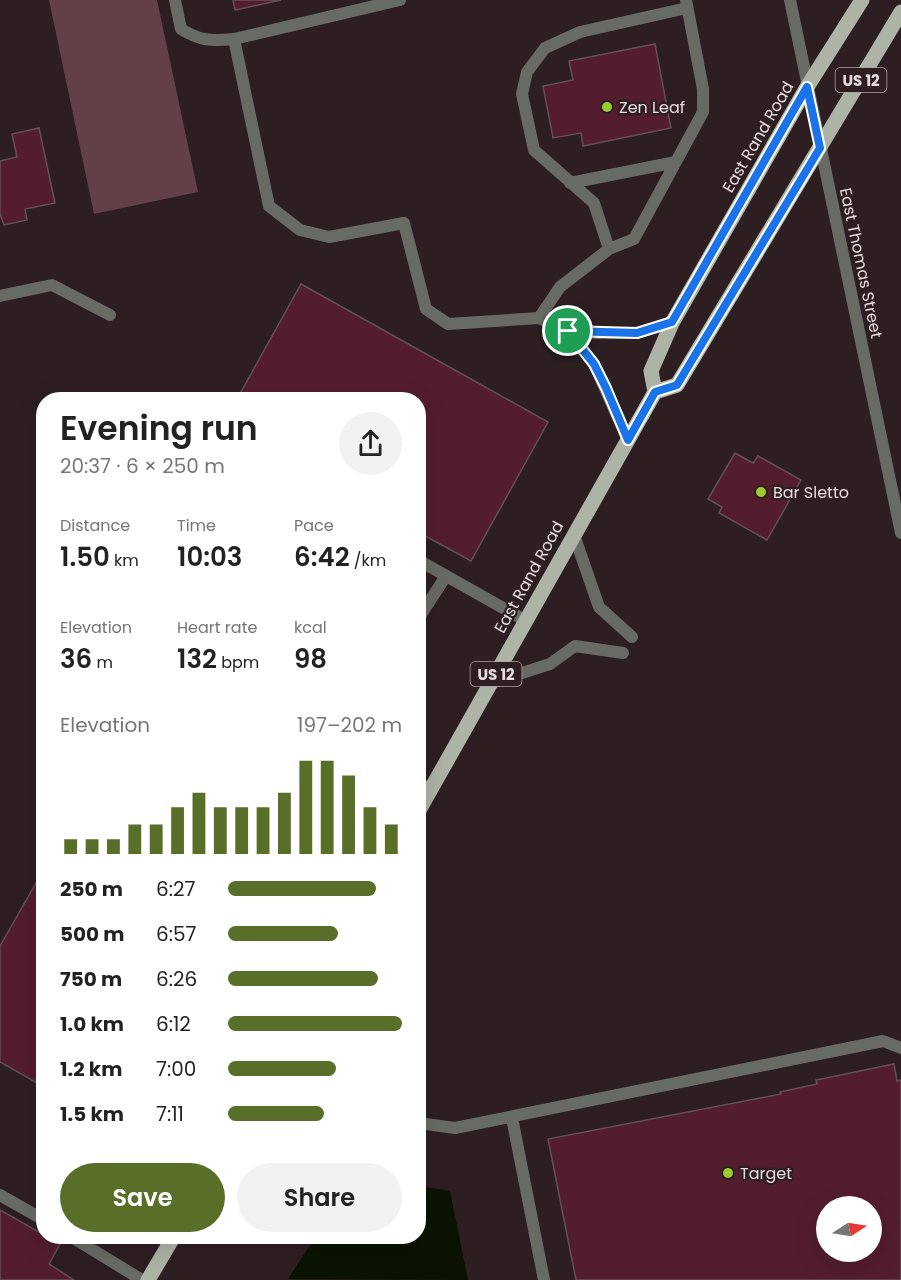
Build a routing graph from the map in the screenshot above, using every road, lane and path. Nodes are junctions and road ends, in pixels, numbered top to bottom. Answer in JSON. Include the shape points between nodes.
{"nodes":[{"id":1,"x":175,"y":0,"type":"edge"},
{"id":2,"x":400,"y":0,"type":"edge"},
{"id":3,"x":790,"y":0,"type":"edge"},
{"id":4,"x":862,"y":0,"type":"edge"},
{"id":5,"x":686,"y":4,"type":"edge"},
{"id":6,"x":901,"y":12,"type":"edge"},
{"id":7,"x":234,"y":39,"type":"junction"},
{"id":8,"x":807,"y":87,"type":"junction"},
{"id":9,"x":820,"y":148,"type":"junction"},
{"id":10,"x":676,"y":162,"type":"junction"},
{"id":11,"x":570,"y":183,"type":"junction"},
{"id":12,"x":609,"y":249,"type":"junction"},
{"id":13,"x":0,"y":296,"type":"edge"},
{"id":14,"x":110,"y":315,"type":"dead end"},
{"id":15,"x":539,"y":318,"type":"junction"},
{"id":16,"x":672,"y":322,"type":"junction"},
{"id":17,"x":568,"y":331,"type":"junction"},
{"id":18,"x":655,"y":392,"type":"junction"},
{"id":19,"x":628,"y":440,"type":"junction"},
{"id":20,"x":901,"y":533,"type":"edge"},
{"id":21,"x":574,"y":535,"type":"junction"},
{"id":22,"x":426,"y":565,"type":"edge"},
{"id":23,"x":446,"y":576,"type":"junction"},
{"id":24,"x":426,"y":607,"type":"edge"},
{"id":25,"x":526,"y":621,"type":"junction"},
{"id":26,"x":632,"y":637,"type":"dead end"},
{"id":27,"x":623,"y":653,"type":"dead end"},
{"id":28,"x":491,"y":683,"type":"junction"},
{"id":29,"x":426,"y":784,"type":"edge"},
{"id":30,"x":901,"y":1048,"type":"edge"},
{"id":31,"x":512,"y":1118,"type":"junction"},
{"id":32,"x":426,"y":1121,"type":"edge"},
{"id":33,"x":0,"y":1195,"type":"edge"},
{"id":34,"x":36,"y":1215,"type":"edge"},
{"id":35,"x":83,"y":1244,"type":"edge"},
{"id":36,"x":169,"y":1244,"type":"edge"},
{"id":37,"x":142,"y":1280,"type":"edge"},
{"id":38,"x":148,"y":1280,"type":"edge"},
{"id":39,"x":544,"y":1280,"type":"edge"}],
"edges":[{"from":1,"to":7,"type":"street","via":[[181,29],[195,38]]},
{"from":2,"to":7,"type":"street"},
{"from":3,"to":8,"type":"street","name":"East Thomas Street"},
{"from":4,"to":8,"type":"main road","name":"East Rand Road","number":"US 12"},
{"from":5,"to":10,"type":"street","via":[[703,88],[703,112]]},
{"from":5,"to":11,"type":"street","via":[[580,32],[545,48],[527,72],[522,94],[534,150]]},
{"from":6,"to":9,"type":"main road","number":"US 12"},
{"from":7,"to":15,"type":"street","via":[[269,206],[300,230],[329,237],[404,223],[426,309],[448,324]]},
{"from":8,"to":9,"type":"street","name":"East Thomas Street"},
{"from":8,"to":16,"type":"main road","name":"East Rand Road","number":"US 12"},
{"from":9,"to":18,"type":"main road","number":"US 12","via":[[677,385]]},
{"from":9,"to":20,"type":"street","name":"East Thomas Street"},
{"from":10,"to":11,"type":"street"},
{"from":10,"to":12,"type":"street","via":[[634,238]]},
{"from":11,"to":12,"type":"street","via":[[594,203]]},
{"from":12,"to":15,"type":"street","via":[[560,287]]},
{"from":13,"to":14,"type":"street","via":[[52,285]]},
{"from":15,"to":17,"type":"street"},
{"from":16,"to":17,"type":"street","via":[[637,333]]},
{"from":16,"to":18,"type":"main road","name":"East Rand Road","number":"US 12","via":[[651,371]]},
{"from":17,"to":19,"type":"street","via":[[594,364]]},
{"from":18,"to":19,"type":"main road","name":"East Rand Road","number":"US 12"},
{"from":19,"to":21,"type":"main road","name":"East Rand Road","number":"US 12"},
{"from":21,"to":25,"type":"main road","name":"East Rand Road","number":"US 12"},
{"from":21,"to":26,"type":"street","via":[[598,607]]},
{"from":22,"to":23,"type":"street"},
{"from":23,"to":24,"type":"street"},
{"from":23,"to":25,"type":"street"},
{"from":25,"to":28,"type":"main road","name":"East Rand Road","number":"US 12"},
{"from":27,"to":28,"type":"street","via":[[575,646],[550,664]]},
{"from":28,"to":29,"type":"main road","name":"East Rand Road","number":"US 12"},
{"from":30,"to":31,"type":"street","via":[[883,1041]]},
{"from":31,"to":32,"type":"street","via":[[455,1128]]},
{"from":31,"to":39,"type":"street"},
{"from":33,"to":34,"type":"street"},
{"from":35,"to":37,"type":"street"},
{"from":36,"to":38,"type":"main road"}]}
